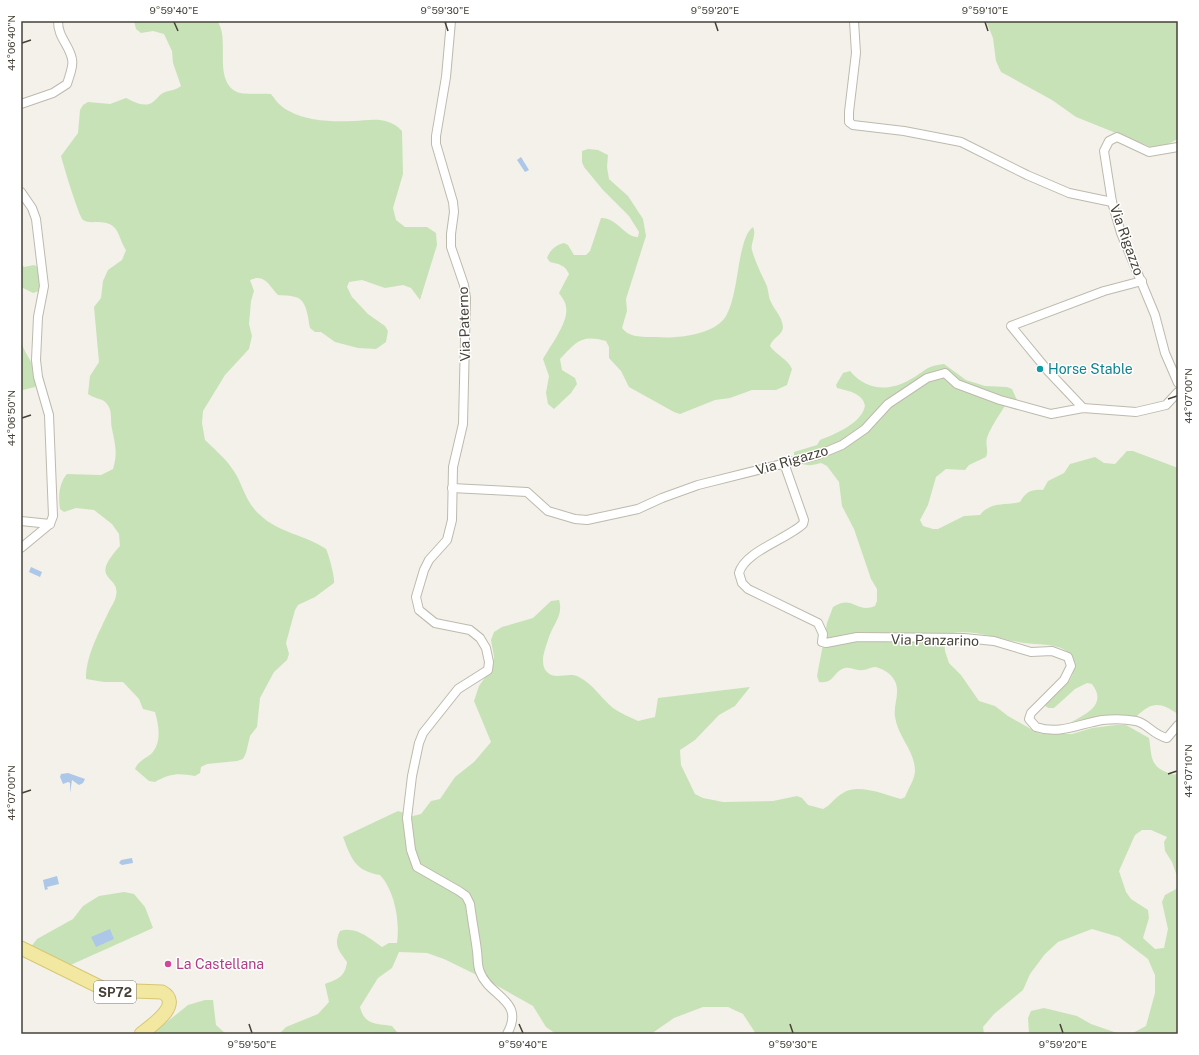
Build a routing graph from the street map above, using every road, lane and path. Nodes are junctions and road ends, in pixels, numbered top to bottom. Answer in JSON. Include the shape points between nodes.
{"nodes":[{"id":1,"x":58,"y":21,"type":"edge"},
{"id":2,"x":451,"y":21,"type":"edge"},
{"id":3,"x":854,"y":21,"type":"edge"},
{"id":4,"x":21,"y":104,"type":"edge"},
{"id":5,"x":1178,"y":147,"type":"edge"},
{"id":6,"x":21,"y":192,"type":"edge"},
{"id":7,"x":1112,"y":202,"type":"junction"},
{"id":8,"x":1142,"y":281,"type":"junction"},
{"id":9,"x":1178,"y":384,"type":"edge"},
{"id":10,"x":1178,"y":392,"type":"edge"},
{"id":11,"x":1083,"y":408,"type":"junction"},
{"id":12,"x":784,"y":463,"type":"junction"},
{"id":13,"x":452,"y":488,"type":"junction"},
{"id":14,"x":21,"y":521,"type":"edge"},
{"id":15,"x":50,"y":524,"type":"junction"},
{"id":16,"x":21,"y":548,"type":"edge"},
{"id":17,"x":1178,"y":726,"type":"edge"},
{"id":18,"x":21,"y":948,"type":"edge"},
{"id":19,"x":141,"y":1034,"type":"edge"},
{"id":20,"x":507,"y":1034,"type":"edge"}],
"edges":[{"from":1,"to":4,"type":"street","via":[[58,32],[66,42],[73,60],[67,84],[53,93]]},
{"from":2,"to":13,"type":"street","name":"Via Paterno","via":[[446,77],[436,136],[454,212],[451,248],[466,298],[463,424]]},
{"from":3,"to":7,"type":"street","via":[[856,53],[849,122],[961,142],[1069,193]]},
{"from":5,"to":7,"type":"street","name":"Via Rigazzo","via":[[1148,152],[1117,137],[1109,141],[1104,151]]},
{"from":6,"to":15,"type":"street","via":[[32,208],[36,220],[44,286],[38,317],[36,360],[49,415],[53,509]]},
{"from":7,"to":8,"type":"street","name":"Via Rigazzo","via":[[1121,233]]},
{"from":8,"to":9,"type":"street","name":"Via Rigazzo","via":[[1160,330],[1165,353]]},
{"from":8,"to":11,"type":"street","via":[[1104,291],[1011,326]]},
{"from":10,"to":11,"type":"street","name":"Via Rigazzo","via":[[1166,405],[1136,412]]},
{"from":11,"to":12,"type":"street","name":"Via Rigazzo","via":[[1048,414],[957,384],[945,373],[928,378],[888,404],[865,429],[842,445],[818,455]]},
{"from":12,"to":13,"type":"street","name":"Via Rigazzo","via":[[698,485],[638,509],[587,520],[548,511],[527,492]]},
{"from":12,"to":17,"type":"street","name":"Via Panzarino","via":[[804,520],[803,524],[755,554],[739,573],[748,589],[818,623],[823,634],[822,642],[857,637],[964,638],[994,641],[1031,652],[1052,651],[1068,658],[1071,666],[1064,680],[1031,713],[1029,719],[1036,727],[1068,730],[1102,720],[1135,720],[1158,736],[1167,738]]},
{"from":13,"to":20,"type":"street","name":"Via Paterno","via":[[449,535],[424,570],[419,582],[416,604],[435,623],[470,630],[480,638],[490,662],[488,670],[458,689],[423,733],[412,776],[407,818],[411,850],[417,867],[459,891],[466,896],[470,904],[479,971],[485,982],[503,998],[513,1016]]},
{"from":14,"to":15,"type":"street"},
{"from":15,"to":16,"type":"street"},
{"from":18,"to":19,"type":"main road","number":"SP72","via":[[106,990],[165,994],[169,1000],[166,1011]]}]}
